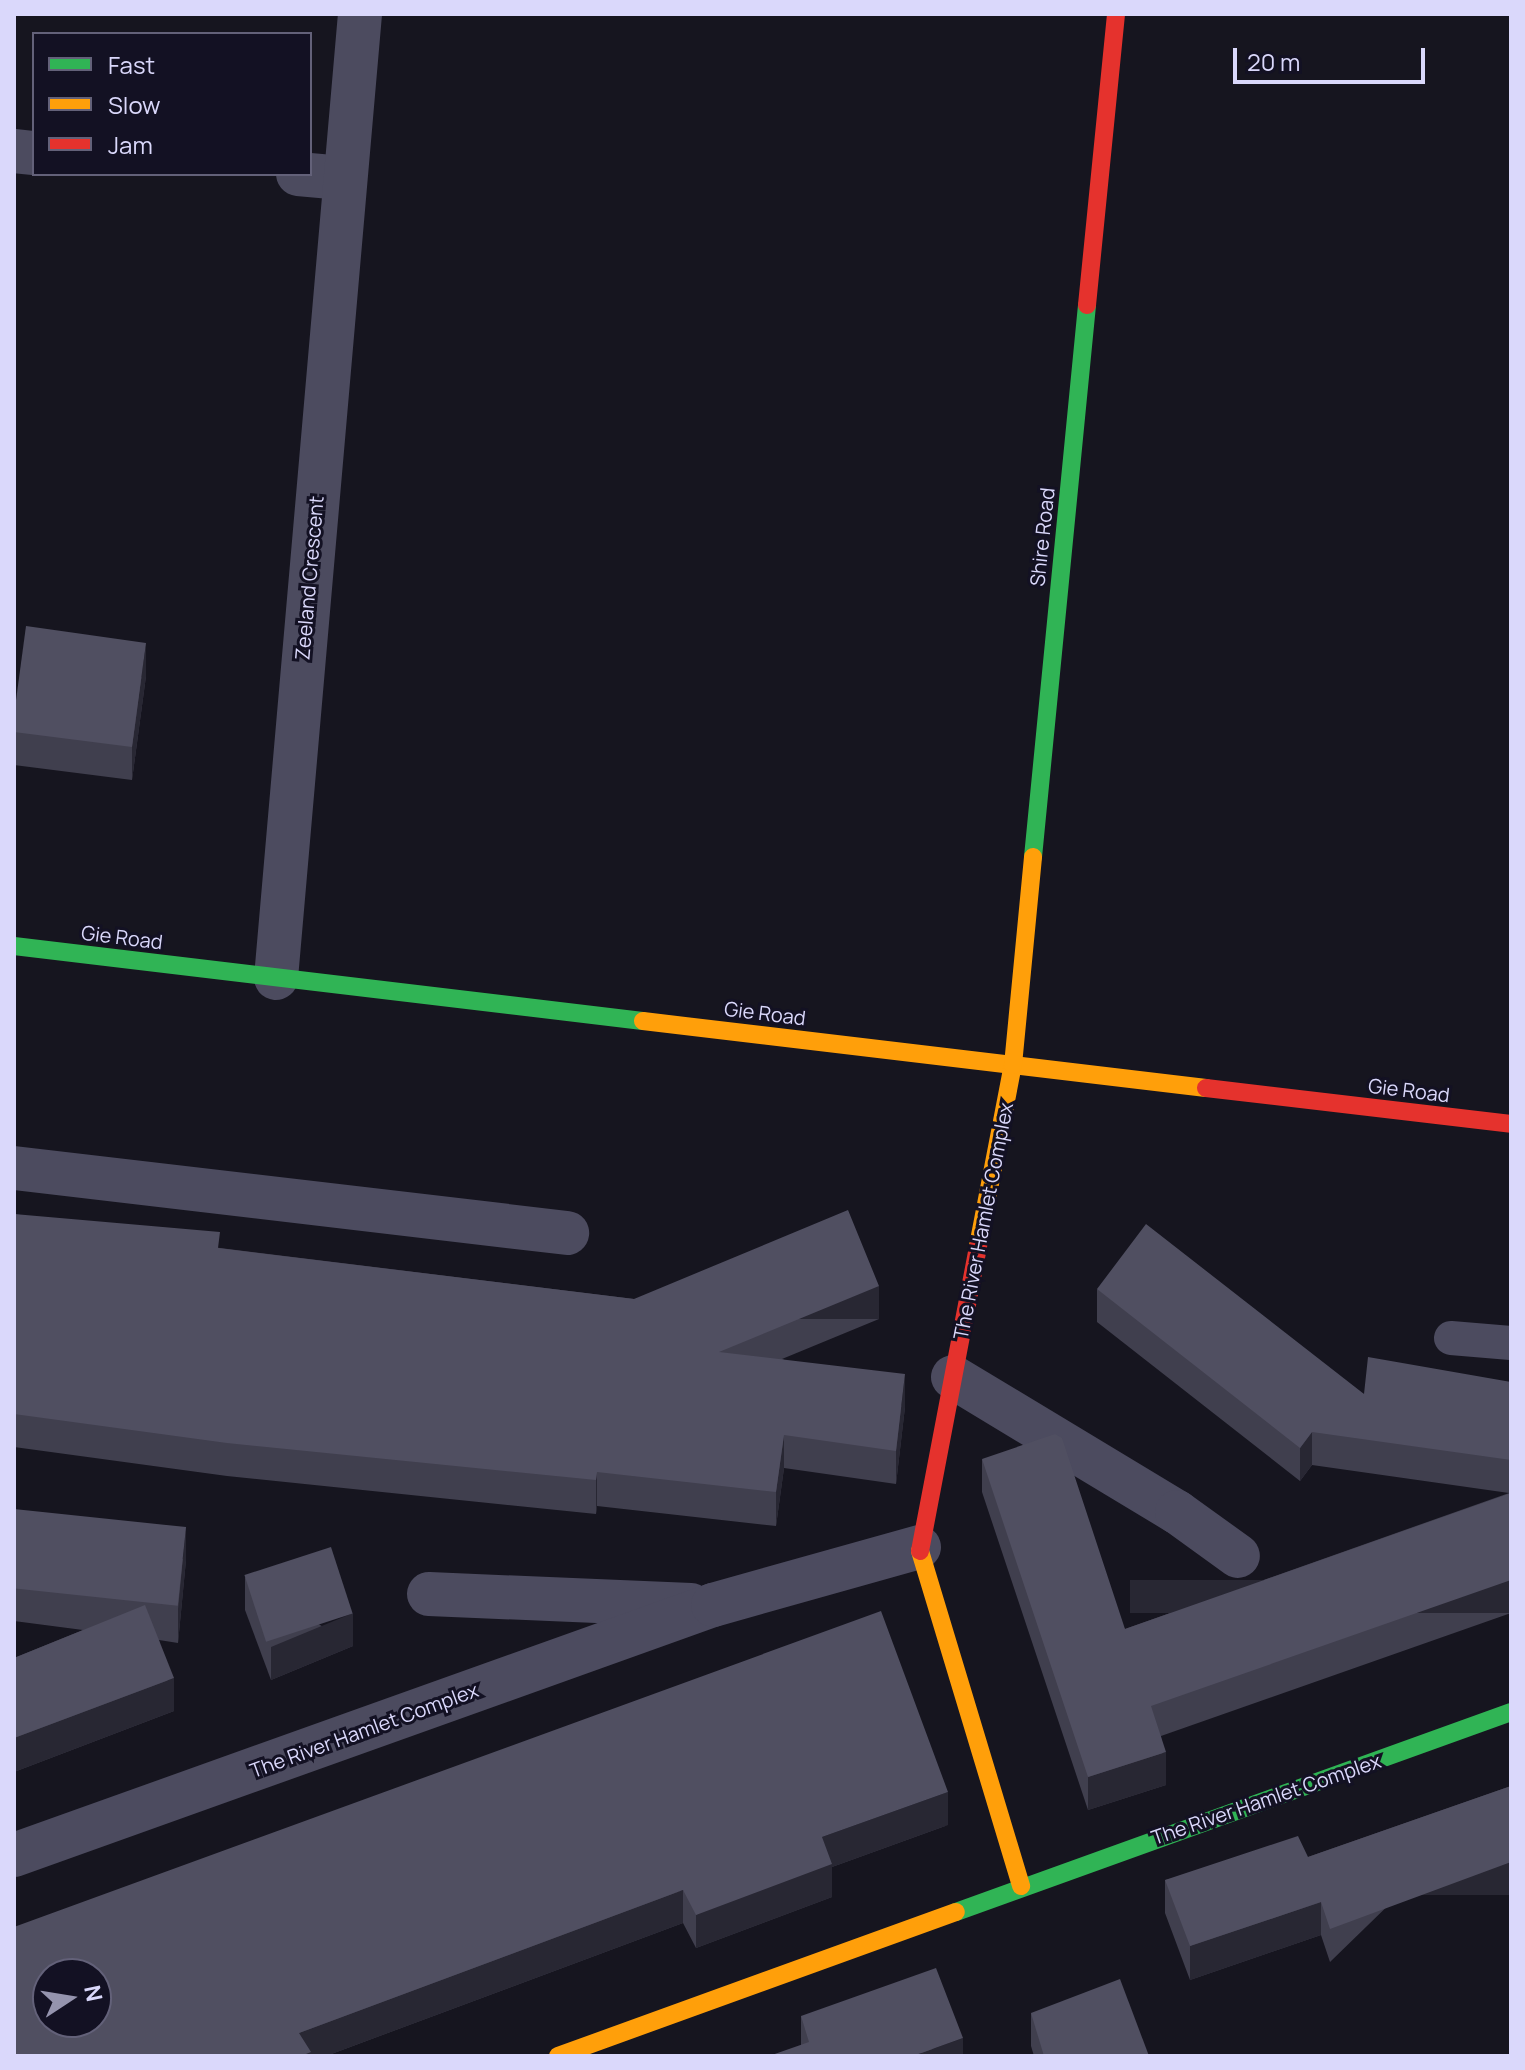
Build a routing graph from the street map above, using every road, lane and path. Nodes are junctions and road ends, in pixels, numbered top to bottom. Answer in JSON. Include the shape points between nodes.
{"nodes":[{"id":1,"x":360,"y":14,"type":"edge"},
{"id":2,"x":1116,"y":14,"type":"edge"},
{"id":3,"x":312,"y":175,"type":"edge"},
{"id":4,"x":343,"y":178,"type":"junction"},
{"id":5,"x":14,"y":946,"type":"edge"},
{"id":6,"x":276,"y":978,"type":"junction"},
{"id":7,"x":1013,"y":1065,"type":"junction"},
{"id":8,"x":1511,"y":1124,"type":"edge"},
{"id":9,"x":14,"y":1168,"type":"edge"},
{"id":10,"x":567,"y":1233,"type":"dead end"},
{"id":11,"x":1451,"y":1338,"type":"dead end"},
{"id":12,"x":1511,"y":1343,"type":"edge"},
{"id":13,"x":953,"y":1377,"type":"junction"},
{"id":14,"x":919,"y":1547,"type":"junction"},
{"id":15,"x":1238,"y":1556,"type":"dead end"},
{"id":16,"x":429,"y":1594,"type":"dead end"},
{"id":17,"x":713,"y":1605,"type":"junction"},
{"id":18,"x":1511,"y":1712,"type":"edge"},
{"id":19,"x":14,"y":1855,"type":"edge"},
{"id":20,"x":1021,"y":1886,"type":"junction"},
{"id":21,"x":558,"y":2056,"type":"edge"}],
"edges":[{"from":1,"to":4,"type":"street","name":"Zeeland Crescent"},
{"from":2,"to":7,"type":"street","name":"Shire Road"},
{"from":3,"to":4,"type":"street"},
{"from":4,"to":6,"type":"street","name":"Zeeland Crescent"},
{"from":5,"to":6,"type":"street","name":"Gie Road"},
{"from":6,"to":7,"type":"street","name":"Gie Road"},
{"from":7,"to":8,"type":"street","name":"Gie Road"},
{"from":7,"to":13,"type":"street","name":"The River Hamlet Complex"},
{"from":9,"to":10,"type":"street"},
{"from":11,"to":12,"type":"lane"},
{"from":13,"to":14,"type":"street","name":"The River Hamlet Complex"},
{"from":13,"to":15,"type":"street","via":[[1177,1512]]},
{"from":14,"to":17,"type":"street","name":"The River Hamlet Complex"},
{"from":14,"to":20,"type":"street","name":"The River Hamlet Complex"},
{"from":16,"to":17,"type":"street","name":"The River Hamlet Complex"},
{"from":17,"to":19,"type":"street","name":"The River Hamlet Complex"},
{"from":18,"to":20,"type":"street","name":"The River Hamlet Complex"},
{"from":20,"to":21,"type":"street","name":"The River Hamlet Complex"}]}
